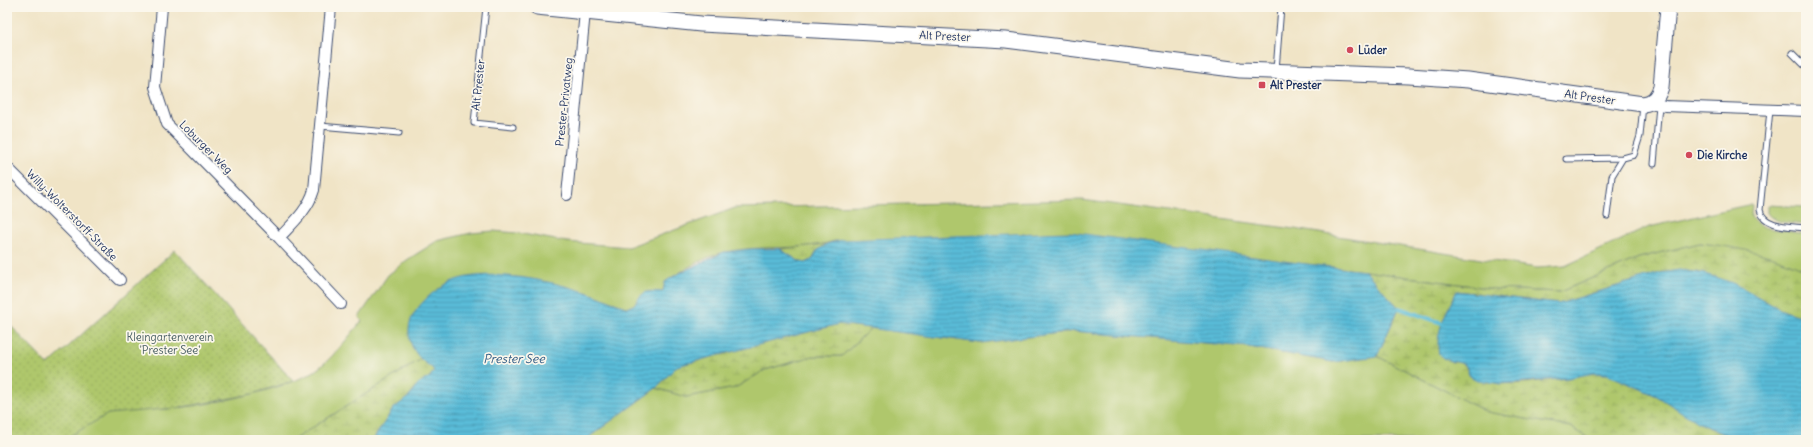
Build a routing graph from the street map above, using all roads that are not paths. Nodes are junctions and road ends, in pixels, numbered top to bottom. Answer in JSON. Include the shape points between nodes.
{"nodes":[{"id":1,"x":162,"y":7,"type":"edge"},
{"id":2,"x":331,"y":7,"type":"edge"},
{"id":3,"x":486,"y":7,"type":"edge"},
{"id":4,"x":537,"y":7,"type":"edge"},
{"id":5,"x":1281,"y":7,"type":"edge"},
{"id":6,"x":1668,"y":7,"type":"edge"},
{"id":7,"x":585,"y":12,"type":"junction"},
{"id":8,"x":1792,"y":53,"type":"dead end"},
{"id":9,"x":1806,"y":67,"type":"edge"},
{"id":10,"x":1276,"y":73,"type":"junction"},
{"id":11,"x":1651,"y":104,"type":"junction"},
{"id":12,"x":1770,"y":110,"type":"junction"},
{"id":13,"x":1806,"y":111,"type":"edge"},
{"id":14,"x":320,"y":126,"type":"junction"},
{"id":15,"x":513,"y":127,"type":"dead end"},
{"id":16,"x":399,"y":133,"type":"dead end"},
{"id":17,"x":1623,"y":158,"type":"junction"},
{"id":18,"x":1566,"y":159,"type":"dead end"},
{"id":19,"x":1654,"y":164,"type":"dead end"},
{"id":20,"x":7,"y":167,"type":"edge"},
{"id":21,"x":567,"y":195,"type":"dead end"},
{"id":22,"x":1607,"y":216,"type":"dead end"},
{"id":23,"x":1806,"y":228,"type":"edge"},
{"id":24,"x":279,"y":238,"type":"junction"},
{"id":25,"x":120,"y":280,"type":"dead end"},
{"id":26,"x":341,"y":304,"type":"dead end"}],
"edges":[{"from":1,"to":24,"type":"street","name":"Loburger Weg","via":[[155,81],[156,93],[167,124]]},
{"from":2,"to":14,"type":"street"},
{"from":3,"to":15,"type":"lane","name":"Alt Prester","via":[[474,123]]},
{"from":4,"to":7,"type":"main road","name":"Alt Prester"},
{"from":5,"to":10,"type":"lane"},
{"from":6,"to":11,"type":"main road","via":[[1662,83],[1660,92]]},
{"from":7,"to":10,"type":"main road","name":"Alt Prester","via":[[701,24],[1006,40]]},
{"from":7,"to":21,"type":"street","name":"Prester-Privatweg"},
{"from":8,"to":9,"type":"lane"},
{"from":10,"to":11,"type":"main road","name":"Alt Prester","via":[[1468,80]]},
{"from":11,"to":12,"type":"street","name":"Alt Prester"},
{"from":11,"to":17,"type":"lane","via":[[1634,155]]},
{"from":11,"to":19,"type":"lane"},
{"from":12,"to":13,"type":"street","name":"Alt Prester"},
{"from":12,"to":23,"type":"lane","via":[[1760,210],[1764,218],[1773,223]]},
{"from":14,"to":16,"type":"lane"},
{"from":14,"to":24,"type":"street","via":[[312,198],[304,211]]},
{"from":17,"to":18,"type":"lane"},
{"from":17,"to":22,"type":"lane","via":[[1612,176]]},
{"from":20,"to":25,"type":"street","name":"Willy-Wolterstorff-Straße"},
{"from":24,"to":26,"type":"street","name":"Loburger Weg"}]}
